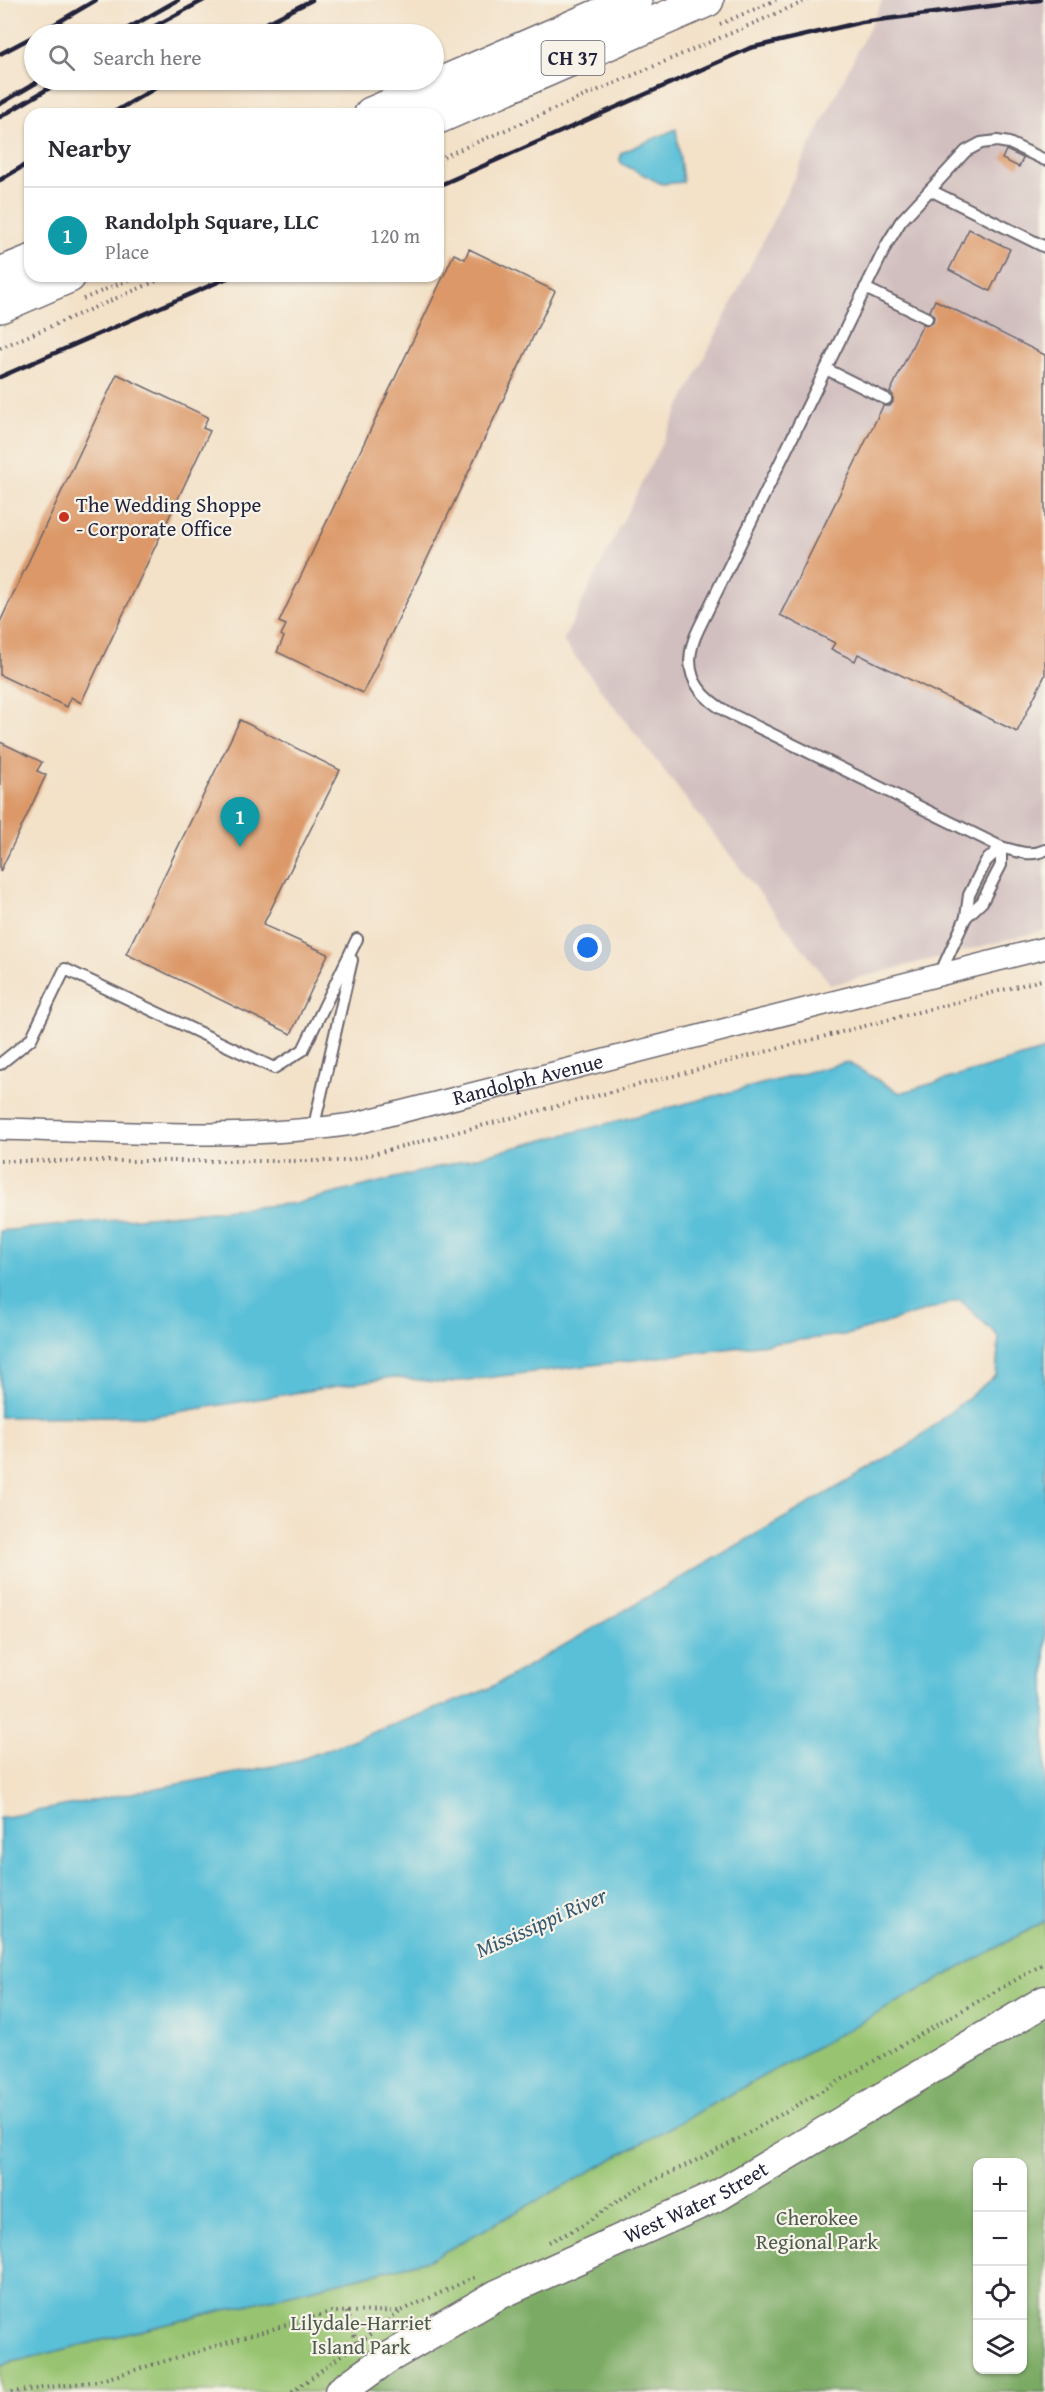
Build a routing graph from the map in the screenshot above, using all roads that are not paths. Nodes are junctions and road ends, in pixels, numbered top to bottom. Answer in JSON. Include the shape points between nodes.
{"nodes":[{"id":1,"x":635,"y":0,"type":"edge"},
{"id":2,"x":707,"y":0,"type":"edge"},
{"id":3,"x":444,"y":82,"type":"edge"},
{"id":4,"x":427,"y":90,"type":"edge"},
{"id":5,"x":385,"y":108,"type":"edge"},
{"id":6,"x":444,"y":114,"type":"edge"},
{"id":7,"x":1045,"y":160,"type":"edge"},
{"id":8,"x":930,"y":190,"type":"junction"},
{"id":9,"x":1045,"y":247,"type":"edge"},
{"id":10,"x":24,"y":264,"type":"edge"},
{"id":11,"x":0,"y":274,"type":"edge"},
{"id":12,"x":55,"y":282,"type":"edge"},
{"id":13,"x":865,"y":288,"type":"junction"},
{"id":14,"x":0,"y":306,"type":"edge"},
{"id":15,"x":927,"y":318,"type":"dead end"},
{"id":16,"x":826,"y":369,"type":"junction"},
{"id":17,"x":886,"y":399,"type":"dead end"},
{"id":18,"x":1001,"y":847,"type":"junction"},
{"id":19,"x":1045,"y":850,"type":"edge"},
{"id":20,"x":1045,"y":948,"type":"edge"},
{"id":21,"x":939,"y":976,"type":"junction"},
{"id":22,"x":0,"y":1064,"type":"edge"},
{"id":23,"x":0,"y":1129,"type":"edge"},
{"id":24,"x":313,"y":1130,"type":"junction"},
{"id":25,"x":1045,"y":2001,"type":"edge"},
{"id":26,"x":340,"y":2392,"type":"edge"}],
"edges":[{"from":1,"to":3,"type":"highway","number":"CH 37"},
{"from":2,"to":6,"type":"highway","number":"CH 37"},
{"from":4,"to":5,"type":"highway","number":"CH 37"},
{"from":7,"to":8,"type":"lane","via":[[1009,143],[981,143],[966,151]]},
{"from":8,"to":9,"type":"lane"},
{"from":8,"to":13,"type":"lane","via":[[895,230]]},
{"from":10,"to":11,"type":"highway"},
{"from":12,"to":14,"type":"highway"},
{"from":13,"to":15,"type":"lane"},
{"from":13,"to":16,"type":"lane"},
{"from":16,"to":17,"type":"lane"},
{"from":16,"to":18,"type":"lane","via":[[692,642],[691,671],[710,703]]},
{"from":18,"to":19,"type":"lane","via":[[1020,853]]},
{"from":18,"to":21,"type":"lane","via":[[986,861],[969,895],[966,917]]},
{"from":20,"to":21,"type":"street","name":"Randolph Avenue"},
{"from":21,"to":24,"type":"street","name":"Randolph Avenue","via":[[395,1115]]},
{"from":22,"to":24,"type":"lane","via":[[31,1039],[65,969],[274,1068],[303,1050],[357,939]]},
{"from":23,"to":24,"type":"street","name":"Randolph Avenue","via":[[224,1135]]},
{"from":25,"to":26,"type":"street","name":"West Water Street","via":[[719,2195],[497,2295],[394,2354]]}]}
